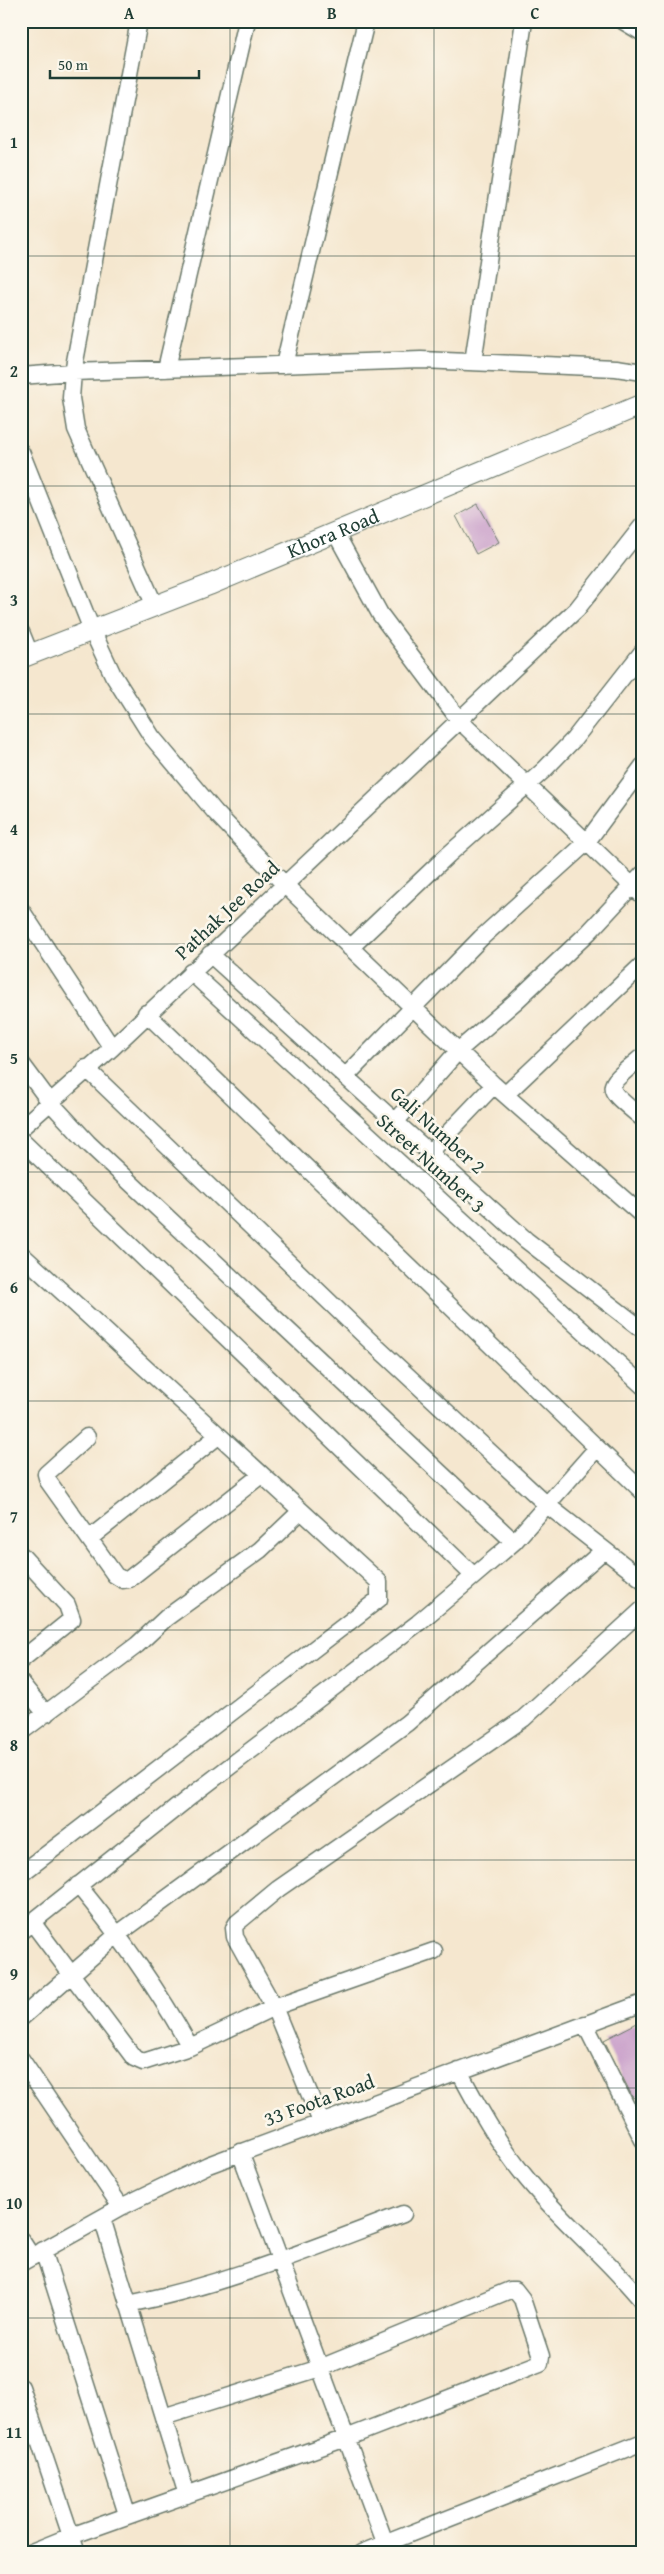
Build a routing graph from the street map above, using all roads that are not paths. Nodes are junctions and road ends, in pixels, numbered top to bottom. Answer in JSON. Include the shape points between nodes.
{"nodes":[{"id":1,"x":139,"y":21,"type":"edge"},
{"id":2,"x":247,"y":21,"type":"edge"},
{"id":3,"x":366,"y":21,"type":"edge"},
{"id":4,"x":524,"y":21,"type":"edge"},
{"id":5,"x":623,"y":21,"type":"edge"},
{"id":6,"x":643,"y":33,"type":"edge"},
{"id":7,"x":473,"y":362,"type":"junction"},
{"id":8,"x":284,"y":365,"type":"junction"},
{"id":9,"x":166,"y":369,"type":"junction"},
{"id":10,"x":73,"y":372,"type":"junction"},
{"id":11,"x":643,"y":372,"type":"edge"},
{"id":12,"x":21,"y":376,"type":"edge"},
{"id":13,"x":643,"y":404,"type":"edge"},
{"id":14,"x":21,"y":452,"type":"edge"},
{"id":15,"x":643,"y":525,"type":"edge"},
{"id":16,"x":334,"y":532,"type":"junction"},
{"id":17,"x":155,"y":606,"type":"junction"},
{"id":18,"x":92,"y":630,"type":"junction"},
{"id":19,"x":21,"y":632,"type":"edge"},
{"id":20,"x":643,"y":651,"type":"edge"},
{"id":21,"x":25,"y":656,"type":"edge"},
{"id":22,"x":460,"y":721,"type":"junction"},
{"id":23,"x":643,"y":766,"type":"edge"},
{"id":24,"x":526,"y":785,"type":"junction"},
{"id":25,"x":586,"y":843,"type":"junction"},
{"id":26,"x":285,"y":885,"type":"junction"},
{"id":27,"x":639,"y":885,"type":"edge"},
{"id":28,"x":21,"y":910,"type":"edge"},
{"id":29,"x":350,"y":948,"type":"junction"},
{"id":30,"x":210,"y":954,"type":"junction"},
{"id":31,"x":643,"y":964,"type":"edge"},
{"id":32,"x":191,"y":972,"type":"junction"},
{"id":33,"x":412,"y":1006,"type":"junction"},
{"id":34,"x":146,"y":1013,"type":"junction"},
{"id":35,"x":112,"y":1048,"type":"junction"},
{"id":36,"x":459,"y":1050,"type":"junction"},
{"id":37,"x":643,"y":1056,"type":"edge"},
{"id":38,"x":21,"y":1063,"type":"edge"},
{"id":39,"x":86,"y":1068,"type":"junction"},
{"id":40,"x":346,"y":1076,"type":"junction"},
{"id":41,"x":500,"y":1089,"type":"junction"},
{"id":42,"x":50,"y":1102,"type":"junction"},
{"id":43,"x":643,"y":1119,"type":"edge"},
{"id":44,"x":396,"y":1121,"type":"junction"},
{"id":45,"x":21,"y":1128,"type":"edge"},
{"id":46,"x":21,"y":1140,"type":"edge"},
{"id":47,"x":430,"y":1152,"type":"junction"},
{"id":48,"x":643,"y":1216,"type":"edge"},
{"id":49,"x":21,"y":1254,"type":"edge"},
{"id":50,"x":643,"y":1330,"type":"edge"},
{"id":51,"x":643,"y":1386,"type":"edge"},
{"id":52,"x":87,"y":1436,"type":"dead end"},
{"id":53,"x":218,"y":1436,"type":"junction"},
{"id":54,"x":597,"y":1448,"type":"junction"},
{"id":55,"x":261,"y":1475,"type":"junction"},
{"id":56,"x":643,"y":1492,"type":"edge"},
{"id":57,"x":548,"y":1505,"type":"junction"},
{"id":58,"x":301,"y":1511,"type":"junction"},
{"id":59,"x":90,"y":1538,"type":"junction"},
{"id":60,"x":514,"y":1542,"type":"junction"},
{"id":61,"x":604,"y":1550,"type":"junction"},
{"id":62,"x":21,"y":1555,"type":"edge"},
{"id":63,"x":28,"y":1574,"type":"edge"},
{"id":64,"x":474,"y":1576,"type":"junction"},
{"id":65,"x":643,"y":1580,"type":"edge"},
{"id":66,"x":639,"y":1619,"type":"edge"},
{"id":67,"x":21,"y":1660,"type":"edge"},
{"id":68,"x":21,"y":1683,"type":"edge"},
{"id":69,"x":46,"y":1714,"type":"junction"},
{"id":70,"x":21,"y":1732,"type":"edge"},
{"id":71,"x":21,"y":1874,"type":"edge"},
{"id":72,"x":78,"y":1886,"type":"junction"},
{"id":73,"x":26,"y":1926,"type":"edge"},
{"id":74,"x":118,"y":1934,"type":"junction"},
{"id":75,"x":434,"y":1951,"type":"dead end"},
{"id":76,"x":71,"y":1975,"type":"junction"},
{"id":77,"x":643,"y":2003,"type":"edge"},
{"id":78,"x":274,"y":2007,"type":"junction"},
{"id":79,"x":21,"y":2018,"type":"edge"},
{"id":80,"x":585,"y":2024,"type":"junction"},
{"id":81,"x":190,"y":2047,"type":"junction"},
{"id":82,"x":21,"y":2059,"type":"edge"},
{"id":83,"x":459,"y":2071,"type":"junction"},
{"id":84,"x":321,"y":2122,"type":"junction"},
{"id":85,"x":643,"y":2140,"type":"edge"},
{"id":86,"x":240,"y":2152,"type":"junction"},
{"id":87,"x":121,"y":2207,"type":"junction"},
{"id":88,"x":403,"y":2214,"type":"dead end"},
{"id":89,"x":102,"y":2218,"type":"junction"},
{"id":90,"x":21,"y":2240,"type":"edge"},
{"id":91,"x":32,"y":2257,"type":"edge"},
{"id":92,"x":280,"y":2260,"type":"junction"},
{"id":93,"x":643,"y":2302,"type":"edge"},
{"id":94,"x":128,"y":2304,"type":"junction"},
{"id":95,"x":320,"y":2368,"type":"junction"},
{"id":96,"x":21,"y":2387,"type":"edge"},
{"id":97,"x":164,"y":2417,"type":"junction"},
{"id":98,"x":346,"y":2438,"type":"junction"},
{"id":99,"x":643,"y":2442,"type":"edge"},
{"id":100,"x":187,"y":2495,"type":"junction"},
{"id":101,"x":126,"y":2514,"type":"junction"},
{"id":102,"x":71,"y":2536,"type":"junction"},
{"id":103,"x":387,"y":2548,"type":"edge"},
{"id":104,"x":29,"y":2553,"type":"edge"},
{"id":105,"x":77,"y":2553,"type":"edge"},
{"id":106,"x":361,"y":2553,"type":"edge"}],
"edges":[{"from":1,"to":10,"type":"street"},
{"from":2,"to":9,"type":"street"},
{"from":3,"to":8,"type":"street"},
{"from":4,"to":7,"type":"street"},
{"from":5,"to":6,"type":"street"},
{"from":7,"to":8,"type":"street","via":[[421,360]]},
{"from":7,"to":11,"type":"street"},
{"from":8,"to":9,"type":"street"},
{"from":9,"to":10,"type":"street"},
{"from":10,"to":12,"type":"street"},
{"from":10,"to":17,"type":"street","via":[[71,398],[76,429]]},
{"from":13,"to":16,"type":"street","name":"Khora Road"},
{"from":14,"to":18,"type":"street"},
{"from":15,"to":22,"type":"street","name":"Pathak Jee Road","via":[[577,609]]},
{"from":16,"to":17,"type":"street","name":"Khora Road"},
{"from":16,"to":22,"type":"street","via":[[380,614]]},
{"from":17,"to":18,"type":"street","name":"Khora Road"},
{"from":18,"to":21,"type":"street","name":"Khora Road"},
{"from":18,"to":26,"type":"street","via":[[114,675],[152,737],[215,812]]},
{"from":19,"to":21,"type":"street"},
{"from":20,"to":24,"type":"street","via":[[574,740]]},
{"from":22,"to":24,"type":"street"},
{"from":22,"to":26,"type":"street","name":"Pathak Jee Road"},
{"from":23,"to":25,"type":"street"},
{"from":24,"to":25,"type":"street"},
{"from":24,"to":29,"type":"street"},
{"from":25,"to":27,"type":"street"},
{"from":25,"to":33,"type":"street"},
{"from":26,"to":29,"type":"street"},
{"from":26,"to":30,"type":"street","name":"Pathak Jee Road"},
{"from":27,"to":36,"type":"street"},
{"from":28,"to":35,"type":"street"},
{"from":29,"to":33,"type":"street"},
{"from":30,"to":32,"type":"street","name":"Pathak Jee Road"},
{"from":30,"to":40,"type":"street","name":"Gali Number 2"},
{"from":31,"to":41,"type":"street"},
{"from":32,"to":34,"type":"street","name":"Pathak Jee Road"},
{"from":32,"to":51,"type":"street","name":"Street Number 3"},
{"from":33,"to":36,"type":"street"},
{"from":33,"to":40,"type":"street"},
{"from":34,"to":35,"type":"street","name":"Pathak Jee Road"},
{"from":34,"to":54,"type":"street"},
{"from":35,"to":39,"type":"street","name":"Pathak Jee Road"},
{"from":36,"to":41,"type":"street"},
{"from":36,"to":44,"type":"street"},
{"from":37,"to":43,"type":"street","via":[[613,1081],[612,1087],[614,1095]]},
{"from":38,"to":42,"type":"street"},
{"from":39,"to":42,"type":"street","name":"Pathak Jee Road"},
{"from":39,"to":57,"type":"street"},
{"from":40,"to":44,"type":"street","name":"Gali Number 2"},
{"from":41,"to":47,"type":"street"},
{"from":41,"to":48,"type":"street"},
{"from":42,"to":45,"type":"street","name":"Pathak Jee Road"},
{"from":42,"to":60,"type":"street","via":[[96,1150]]},
{"from":44,"to":47,"type":"street","name":"Gali Number 2"},
{"from":46,"to":64,"type":"street"},
{"from":47,"to":50,"type":"street","name":"Gali Number 2","via":[[526,1240]]},
{"from":49,"to":53,"type":"street"},
{"from":52,"to":59,"type":"street","via":[[46,1474]]},
{"from":53,"to":55,"type":"street"},
{"from":53,"to":59,"type":"street"},
{"from":54,"to":56,"type":"street"},
{"from":54,"to":57,"type":"street"},
{"from":55,"to":58,"type":"street"},
{"from":55,"to":59,"type":"street","via":[[129,1579],[122,1580],[115,1575]]},
{"from":57,"to":60,"type":"street"},
{"from":57,"to":61,"type":"street"},
{"from":58,"to":69,"type":"street","via":[[260,1550],[166,1618]]},
{"from":58,"to":71,"type":"street","via":[[379,1582],[379,1599]]},
{"from":60,"to":64,"type":"street"},
{"from":61,"to":65,"type":"street"},
{"from":61,"to":74,"type":"street","via":[[407,1723]]},
{"from":62,"to":63,"type":"street"},
{"from":63,"to":67,"type":"street","via":[[67,1605],[72,1619]]},
{"from":64,"to":72,"type":"street"},
{"from":66,"to":78,"type":"street","via":[[523,1720],[278,1889],[237,1923],[234,1928],[236,1937]]},
{"from":68,"to":69,"type":"street"},
{"from":69,"to":70,"type":"street"},
{"from":72,"to":73,"type":"street"},
{"from":72,"to":74,"type":"street"},
{"from":73,"to":76,"type":"street"},
{"from":74,"to":76,"type":"street"},
{"from":74,"to":81,"type":"street","via":[[169,2008]]},
{"from":75,"to":78,"type":"street"},
{"from":76,"to":79,"type":"street"},
{"from":76,"to":81,"type":"street","via":[[134,2058],[143,2062],[155,2060]]},
{"from":77,"to":80,"type":"street","name":"33 Foota Road"},
{"from":78,"to":81,"type":"street"},
{"from":78,"to":84,"type":"street"},
{"from":80,"to":83,"type":"street","name":"33 Foota Road"},
{"from":80,"to":85,"type":"street"},
{"from":82,"to":87,"type":"street"},
{"from":83,"to":84,"type":"street","name":"33 Foota Road"},
{"from":83,"to":93,"type":"street","via":[[482,2113],[523,2174]]},
{"from":84,"to":86,"type":"street","name":"33 Foota Road"},
{"from":86,"to":87,"type":"street","name":"33 Foota Road"},
{"from":86,"to":92,"type":"street"},
{"from":87,"to":89,"type":"street","name":"33 Foota Road"},
{"from":88,"to":92,"type":"street"},
{"from":89,"to":91,"type":"street","name":"33 Foota Road"},
{"from":89,"to":94,"type":"street"},
{"from":90,"to":91,"type":"street"},
{"from":91,"to":101,"type":"street"},
{"from":92,"to":94,"type":"street","via":[[185,2292]]},
{"from":92,"to":95,"type":"street"},
{"from":94,"to":97,"type":"street"},
{"from":95,"to":97,"type":"street"},
{"from":95,"to":98,"type":"street"},
{"from":95,"to":98,"type":"street","via":[[510,2290],[515,2290],[522,2299],[541,2356],[540,2363]]},
{"from":96,"to":102,"type":"street"},
{"from":97,"to":100,"type":"street"},
{"from":98,"to":100,"type":"street"},
{"from":98,"to":103,"type":"street"},
{"from":99,"to":103,"type":"street"},
{"from":100,"to":101,"type":"street"},
{"from":101,"to":102,"type":"street"},
{"from":102,"to":104,"type":"street"},
{"from":102,"to":105,"type":"street"},
{"from":103,"to":106,"type":"street"}]}
